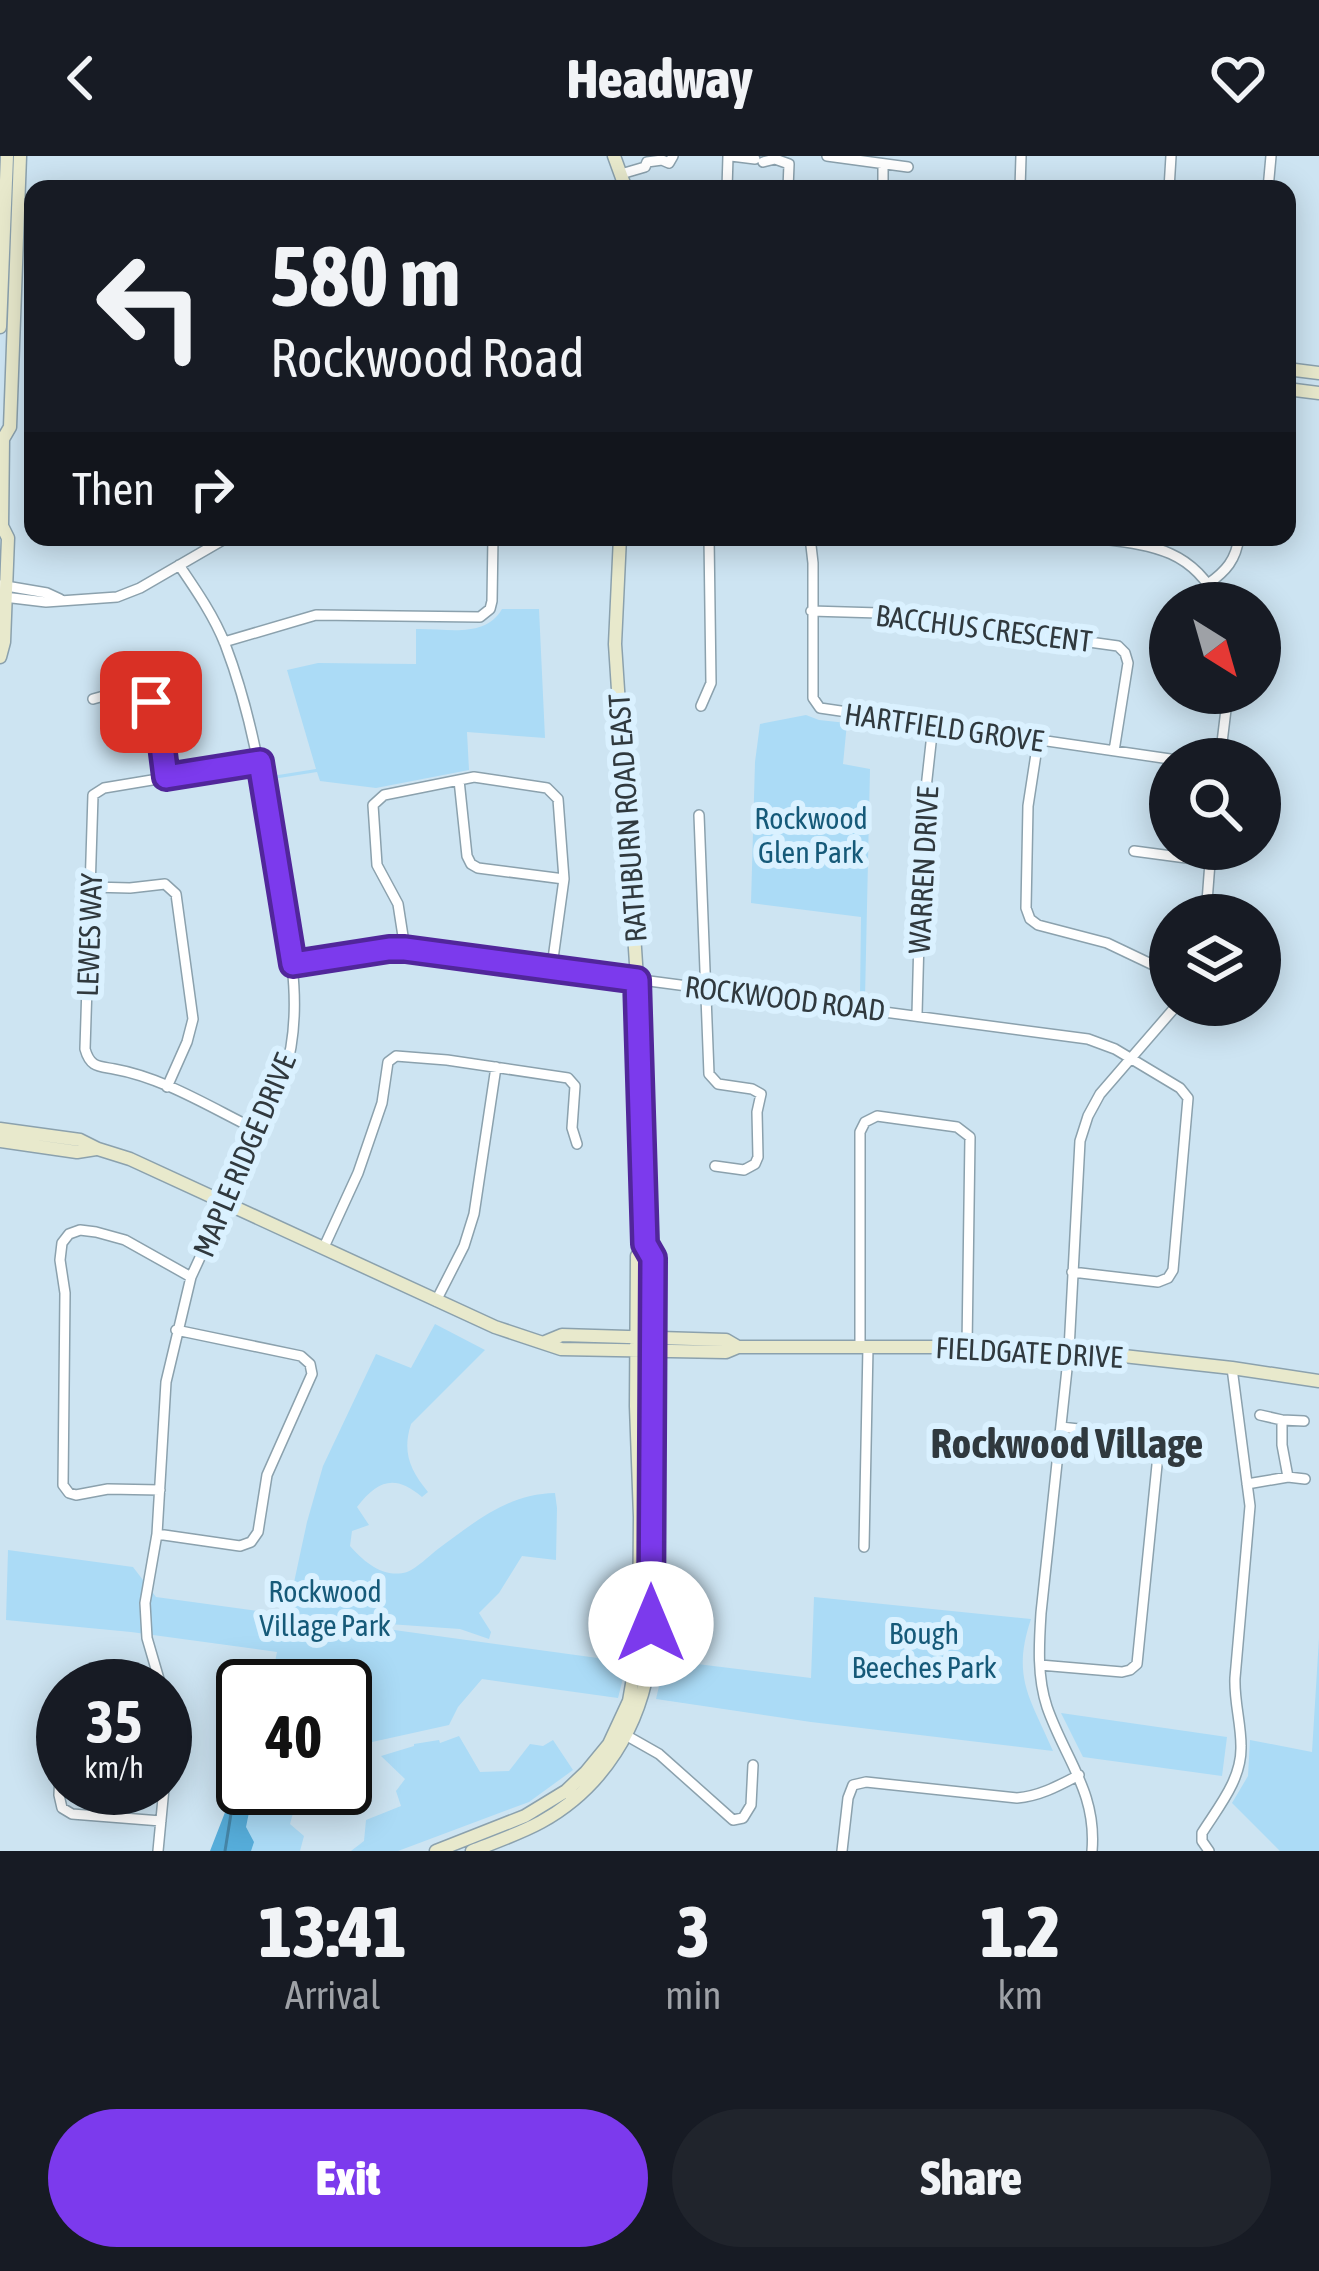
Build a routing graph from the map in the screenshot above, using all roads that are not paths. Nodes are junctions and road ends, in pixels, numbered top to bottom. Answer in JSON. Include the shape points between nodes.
{"nodes":[{"id":1,"x":7,"y":156,"type":"edge"},
{"id":2,"x":20,"y":156,"type":"edge"},
{"id":3,"x":614,"y":156,"type":"edge"},
{"id":4,"x":729,"y":156,"type":"edge"},
{"id":5,"x":827,"y":156,"type":"edge"},
{"id":6,"x":669,"y":160,"type":"edge"},
{"id":7,"x":884,"y":164,"type":"junction"},
{"id":8,"x":908,"y":167,"type":"dead end"},
{"id":9,"x":621,"y":174,"type":"junction"},
{"id":10,"x":623,"y":180,"type":"edge"},
{"id":11,"x":788,"y":180,"type":"edge"},
{"id":12,"x":883,"y":180,"type":"edge"},
{"id":13,"x":14,"y":194,"type":"edge"},
{"id":14,"x":2,"y":210,"type":"edge"},
{"id":15,"x":24,"y":242,"type":"edge"},
{"id":16,"x":0,"y":327,"type":"edge"},
{"id":17,"x":2,"y":436,"type":"edge"},
{"id":18,"x":1,"y":528,"type":"edge"},
{"id":19,"x":212,"y":546,"type":"edge"},
{"id":20,"x":493,"y":546,"type":"edge"},
{"id":21,"x":620,"y":546,"type":"edge"},
{"id":22,"x":709,"y":546,"type":"edge"},
{"id":23,"x":811,"y":546,"type":"edge"},
{"id":24,"x":1140,"y":546,"type":"edge"},
{"id":25,"x":1237,"y":546,"type":"edge"},
{"id":26,"x":178,"y":565,"type":"junction"},
{"id":27,"x":1206,"y":582,"type":"edge"},
{"id":28,"x":1210,"y":582,"type":"edge"},
{"id":29,"x":3,"y":591,"type":"edge"},
{"id":30,"x":812,"y":611,"type":"junction"},
{"id":31,"x":224,"y":642,"type":"junction"},
{"id":32,"x":0,"y":657,"type":"edge"},
{"id":33,"x":93,"y":699,"type":"dead end"},
{"id":34,"x":701,"y":706,"type":"dead end"},
{"id":35,"x":933,"y":725,"type":"junction"},
{"id":36,"x":1038,"y":741,"type":"junction"},
{"id":37,"x":1114,"y":752,"type":"junction"},
{"id":38,"x":1149,"y":757,"type":"edge"},
{"id":39,"x":260,"y":762,"type":"junction"},
{"id":40,"x":166,"y":777,"type":"junction"},
{"id":41,"x":459,"y":780,"type":"junction"},
{"id":42,"x":699,"y":814,"type":"dead end"},
{"id":43,"x":1134,"y":851,"type":"dead end"},
{"id":44,"x":1149,"y":852,"type":"edge"},
{"id":45,"x":564,"y":879,"type":"junction"},
{"id":46,"x":91,"y":887,"type":"junction"},
{"id":47,"x":405,"y":949,"type":"junction"},
{"id":48,"x":1149,"y":963,"type":"edge"},
{"id":49,"x":293,"y":964,"type":"junction"},
{"id":50,"x":552,"y":966,"type":"junction"},
{"id":51,"x":637,"y":980,"type":"junction"},
{"id":52,"x":706,"y":989,"type":"junction"},
{"id":53,"x":917,"y":1014,"type":"junction"},
{"id":54,"x":1158,"y":1026,"type":"edge"},
{"id":55,"x":1130,"y":1058,"type":"junction"},
{"id":56,"x":496,"y":1067,"type":"junction"},
{"id":57,"x":167,"y":1087,"type":"junction"},
{"id":58,"x":0,"y":1129,"type":"edge"},
{"id":59,"x":259,"y":1131,"type":"junction"},
{"id":60,"x":0,"y":1141,"type":"edge"},
{"id":61,"x":577,"y":1144,"type":"dead end"},
{"id":62,"x":98,"y":1149,"type":"junction"},
{"id":63,"x":715,"y":1166,"type":"dead end"},
{"id":64,"x":227,"y":1204,"type":"junction"},
{"id":65,"x":645,"y":1244,"type":"junction"},
{"id":66,"x":324,"y":1247,"type":"junction"},
{"id":67,"x":1072,"y":1271,"type":"junction"},
{"id":68,"x":191,"y":1276,"type":"junction"},
{"id":69,"x":436,"y":1301,"type":"junction"},
{"id":70,"x":176,"y":1330,"type":"junction"},
{"id":71,"x":636,"y":1344,"type":"junction"},
{"id":72,"x":653,"y":1344,"type":"junction"},
{"id":73,"x":864,"y":1347,"type":"junction"},
{"id":74,"x":967,"y":1347,"type":"junction"},
{"id":75,"x":1069,"y":1350,"type":"junction"},
{"id":76,"x":1232,"y":1368,"type":"junction"},
{"id":77,"x":1319,"y":1381,"type":"edge"},
{"id":78,"x":1260,"y":1414,"type":"dead end"},
{"id":79,"x":1282,"y":1420,"type":"junction"},
{"id":80,"x":1304,"y":1420,"type":"dead end"},
{"id":81,"x":1061,"y":1427,"type":"junction"},
{"id":82,"x":1288,"y":1478,"type":"junction"},
{"id":83,"x":1305,"y":1479,"type":"dead end"},
{"id":84,"x":1247,"y":1484,"type":"junction"},
{"id":85,"x":160,"y":1490,"type":"junction"},
{"id":86,"x":157,"y":1534,"type":"junction"},
{"id":87,"x":864,"y":1547,"type":"dead end"},
{"id":88,"x":153,"y":1659,"type":"edge"},
{"id":89,"x":1040,"y":1665,"type":"junction"},
{"id":90,"x":622,"y":1733,"type":"junction"},
{"id":91,"x":753,"y":1765,"type":"dead end"},
{"id":92,"x":1078,"y":1775,"type":"junction"},
{"id":93,"x":85,"y":1815,"type":"edge"},
{"id":94,"x":162,"y":1815,"type":"edge"},
{"id":95,"x":161,"y":1821,"type":"junction"},
{"id":96,"x":438,"y":1850,"type":"edge"},
{"id":97,"x":158,"y":1851,"type":"edge"},
{"id":98,"x":472,"y":1851,"type":"edge"},
{"id":99,"x":842,"y":1851,"type":"edge"},
{"id":100,"x":1092,"y":1851,"type":"edge"},
{"id":101,"x":1209,"y":1851,"type":"edge"}],
"edges":[{"from":1,"to":13,"type":"street"},
{"from":2,"to":13,"type":"street"},
{"from":3,"to":9,"type":"street"},
{"from":4,"to":11,"type":"street","via":[[789,164]]},
{"from":5,"to":7,"type":"street"},
{"from":6,"to":9,"type":"street"},
{"from":7,"to":8,"type":"street"},
{"from":7,"to":12,"type":"street"},
{"from":9,"to":10,"type":"street"},
{"from":13,"to":14,"type":"street"},
{"from":14,"to":16,"type":"street"},
{"from":15,"to":17,"type":"street","via":[[10,427]]},
{"from":17,"to":18,"type":"street"},
{"from":18,"to":29,"type":"street","via":[[8,538]]},
{"from":19,"to":26,"type":"street"},
{"from":20,"to":31,"type":"street","via":[[493,601],[480,617],[316,615]]},
{"from":21,"to":51,"type":"street","name":"RATHBURN ROAD EAST","via":[[615,644]]},
{"from":22,"to":34,"type":"street","via":[[711,683]]},
{"from":23,"to":30,"type":"street","name":"HARTFIELD GROVE"},
{"from":24,"to":27,"type":"street","via":[[1170,551]]},
{"from":25,"to":28,"type":"street"},
{"from":26,"to":29,"type":"street","via":[[101,600],[46,602]]},
{"from":26,"to":31,"type":"street","name":"MAPLE RIDGE DRIVE"},
{"from":29,"to":32,"type":"street"},
{"from":30,"to":35,"type":"street","name":"HARTFIELD GROVE","via":[[818,706]]},
{"from":30,"to":37,"type":"street","name":"BACCHUS CRESCENT","via":[[1118,646],[1128,663]]},
{"from":31,"to":39,"type":"street","name":"MAPLE RIDGE DRIVE"},
{"from":33,"to":40,"type":"street","via":[[118,692],[153,704]]},
{"from":35,"to":36,"type":"street","name":"HARTFIELD GROVE"},
{"from":35,"to":53,"type":"street","name":"WARREN DRIVE"},
{"from":36,"to":37,"type":"street","name":"HARTFIELD GROVE"},
{"from":36,"to":48,"type":"street","via":[[1028,806],[1028,916]]},
{"from":37,"to":38,"type":"street","name":"HARTFIELD GROVE"},
{"from":39,"to":40,"type":"street","name":"LEWES WAY"},
{"from":39,"to":49,"type":"street","name":"MAPLE RIDGE DRIVE"},
{"from":40,"to":46,"type":"street","name":"LEWES WAY","via":[[95,793]]},
{"from":41,"to":45,"type":"street","via":[[471,864]]},
{"from":41,"to":45,"type":"street","via":[[554,792]]},
{"from":41,"to":47,"type":"street","via":[[384,795],[372,807],[377,865],[398,904]]},
{"from":42,"to":52,"type":"street"},
{"from":43,"to":44,"type":"street"},
{"from":45,"to":50,"type":"street"},
{"from":46,"to":57,"type":"street","name":"LEWES WAY","via":[[86,1055],[94,1065]]},
{"from":46,"to":57,"type":"street","via":[[161,884],[176,894],[193,1013]]},
{"from":47,"to":49,"type":"street","name":"ROCKWOOD ROAD"},
{"from":47,"to":50,"type":"street","name":"ROCKWOOD ROAD"},
{"from":49,"to":59,"type":"street","name":"MAPLE RIDGE DRIVE","via":[[292,1046]]},
{"from":50,"to":51,"type":"street","name":"ROCKWOOD ROAD"},
{"from":51,"to":52,"type":"street","name":"ROCKWOOD ROAD"},
{"from":51,"to":65,"type":"street","name":"RATHBURN ROAD EAST"},
{"from":52,"to":53,"type":"street","name":"ROCKWOOD ROAD"},
{"from":52,"to":63,"type":"street","via":[[712,1080],[761,1094],[755,1164]]},
{"from":53,"to":55,"type":"street","name":"ROCKWOOD ROAD","via":[[1088,1039]]},
{"from":54,"to":55,"type":"street"},
{"from":55,"to":67,"type":"street","via":[[1082,1132]]},
{"from":55,"to":67,"type":"street","name":"ROCKWOOD ROAD","via":[[1188,1098],[1172,1272],[1154,1282]]},
{"from":56,"to":61,"type":"street","via":[[570,1079]]},
{"from":56,"to":66,"type":"street","via":[[389,1060],[378,1117]]},
{"from":56,"to":69,"type":"street","via":[[474,1214]]},
{"from":57,"to":59,"type":"street","name":"LEWES WAY"},
{"from":58,"to":62,"type":"street","name":"FIELDGATE DRIVE"},
{"from":59,"to":64,"type":"street","name":"MAPLE RIDGE DRIVE"},
{"from":60,"to":62,"type":"street","name":"FIELDGATE DRIVE"},
{"from":62,"to":64,"type":"street","name":"FIELDGATE DRIVE"},
{"from":64,"to":66,"type":"street","name":"FIELDGATE DRIVE"},
{"from":64,"to":68,"type":"street","name":"MAPLE RIDGE DRIVE"},
{"from":65,"to":71,"type":"street","name":"RATHBURN ROAD EAST"},
{"from":65,"to":72,"type":"street","name":"RATHBURN ROAD EAST","via":[[653,1258]]},
{"from":66,"to":69,"type":"street","name":"FIELDGATE DRIVE"},
{"from":67,"to":75,"type":"street"},
{"from":68,"to":70,"type":"street","name":"MAPLE RIDGE DRIVE"},
{"from":68,"to":85,"type":"street","via":[[96,1232],[80,1230],[62,1243],[63,1485],[76,1495]]},
{"from":69,"to":71,"type":"street","name":"FIELDGATE DRIVE","via":[[545,1342],[562,1335]]},
{"from":70,"to":85,"type":"street","name":"MAPLE RIDGE DRIVE"},
{"from":70,"to":86,"type":"street","via":[[292,1353],[313,1372],[267,1475],[253,1540],[240,1546]]},
{"from":71,"to":72,"type":"street","name":"FIELDGATE DRIVE"},
{"from":71,"to":90,"type":"street","name":"RATHBURN ROAD EAST","via":[[639,1644]]},
{"from":72,"to":73,"type":"street","name":"FIELDGATE DRIVE","via":[[726,1352]]},
{"from":72,"to":90,"type":"street","name":"RATHBURN ROAD EAST","via":[[650,1656],[641,1701]]},
{"from":73,"to":74,"type":"street","name":"FIELDGATE DRIVE"},
{"from":73,"to":74,"type":"street","via":[[860,1132],[877,1116],[957,1127],[970,1137]]},
{"from":73,"to":87,"type":"street"},
{"from":74,"to":75,"type":"street","name":"FIELDGATE DRIVE"},
{"from":75,"to":76,"type":"street","name":"FIELDGATE DRIVE"},
{"from":75,"to":81,"type":"street"},
{"from":76,"to":77,"type":"street","name":"FIELDGATE DRIVE"},
{"from":76,"to":84,"type":"street"},
{"from":78,"to":79,"type":"street"},
{"from":79,"to":80,"type":"street"},
{"from":79,"to":82,"type":"street"},
{"from":81,"to":89,"type":"street"},
{"from":81,"to":89,"type":"street","via":[[1146,1436],[1158,1455],[1138,1662],[1124,1672]]},
{"from":82,"to":83,"type":"street"},
{"from":82,"to":84,"type":"street"},
{"from":84,"to":101,"type":"street","via":[[1234,1690],[1241,1753],[1232,1787],[1201,1835]]},
{"from":85,"to":86,"type":"street","name":"MAPLE RIDGE DRIVE"},
{"from":86,"to":88,"type":"street","name":"MAPLE RIDGE DRIVE","via":[[145,1603]]},
{"from":89,"to":92,"type":"street","via":[[1047,1707]]},
{"from":90,"to":91,"type":"street","via":[[659,1754],[734,1820],[751,1808]]},
{"from":90,"to":96,"type":"street","name":"RATHBURN ROAD EAST","via":[[555,1799]]},
{"from":90,"to":98,"type":"street","name":"RATHBURN ROAD EAST","via":[[601,1773],[565,1807]]},
{"from":92,"to":99,"type":"street","via":[[1017,1798],[853,1785]]},
{"from":92,"to":100,"type":"street","via":[[1091,1812]]},
{"from":93,"to":95,"type":"street"},
{"from":94,"to":95,"type":"street"},
{"from":95,"to":97,"type":"street"}]}
